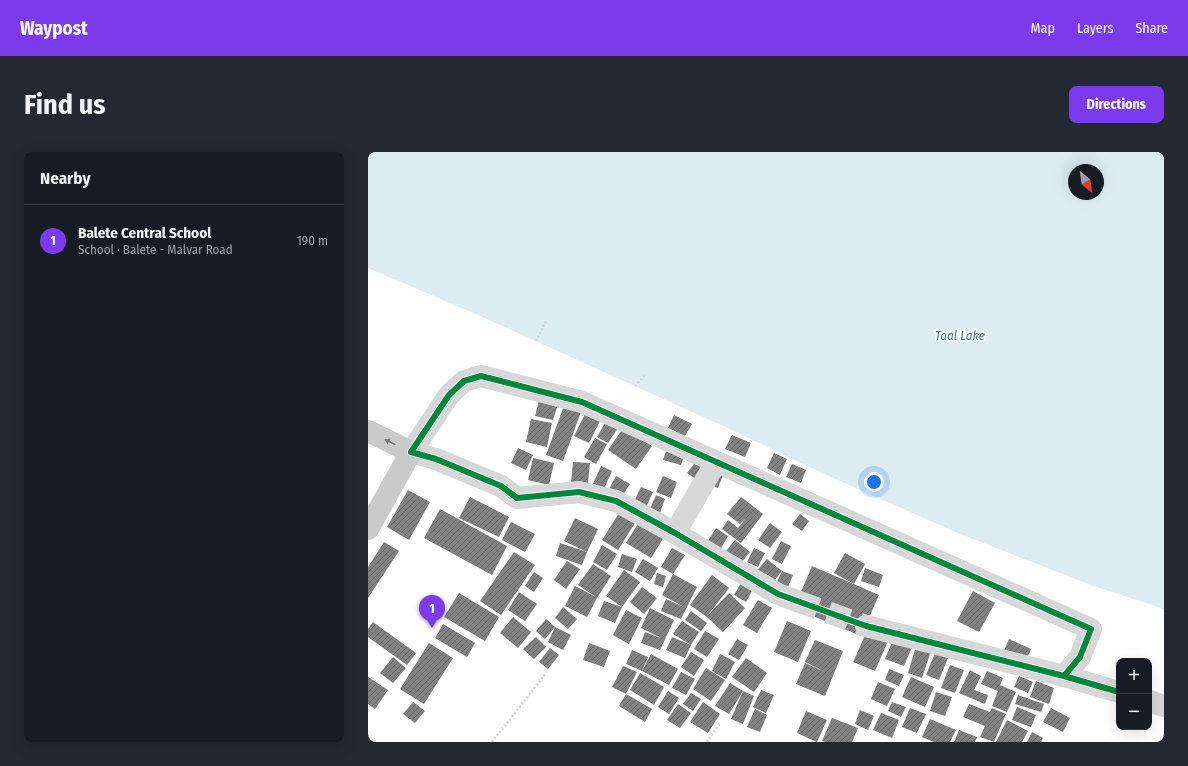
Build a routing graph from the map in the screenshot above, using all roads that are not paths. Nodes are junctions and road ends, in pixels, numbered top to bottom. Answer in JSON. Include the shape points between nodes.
{"nodes":[{"id":1,"x":368,"y":431,"type":"edge"},
{"id":2,"x":411,"y":452,"type":"junction"},
{"id":3,"x":716,"y":462,"type":"junction"},
{"id":4,"x":371,"y":516,"type":"edge"},
{"id":5,"x":675,"y":533,"type":"junction"},
{"id":6,"x":797,"y":601,"type":"tunnel mouth"},
{"id":7,"x":866,"y":626,"type":"tunnel mouth"},
{"id":8,"x":1064,"y":676,"type":"junction"},
{"id":9,"x":1116,"y":691,"type":"edge"},
{"id":10,"x":1152,"y":702,"type":"edge"},
{"id":11,"x":1164,"y":706,"type":"edge"}],
"edges":[{"from":2,"to":1,"type":"main road","one_way":true},
{"from":2,"to":3,"type":"street","via":[[449,395],[464,381],[481,376],[582,402]]},
{"from":2,"to":4,"type":"main road"},
{"from":2,"to":5,"type":"street","via":[[489,480],[517,498],[579,492],[616,501]]},
{"from":3,"to":5,"type":"street"},
{"from":3,"to":8,"type":"street","via":[[1092,629],[1080,657]]},
{"from":5,"to":6,"type":"street","via":[[778,594]]},
{"from":7,"to":8,"type":"street"},
{"from":8,"to":9,"type":"street"},
{"from":10,"to":11,"type":"street"}]}
